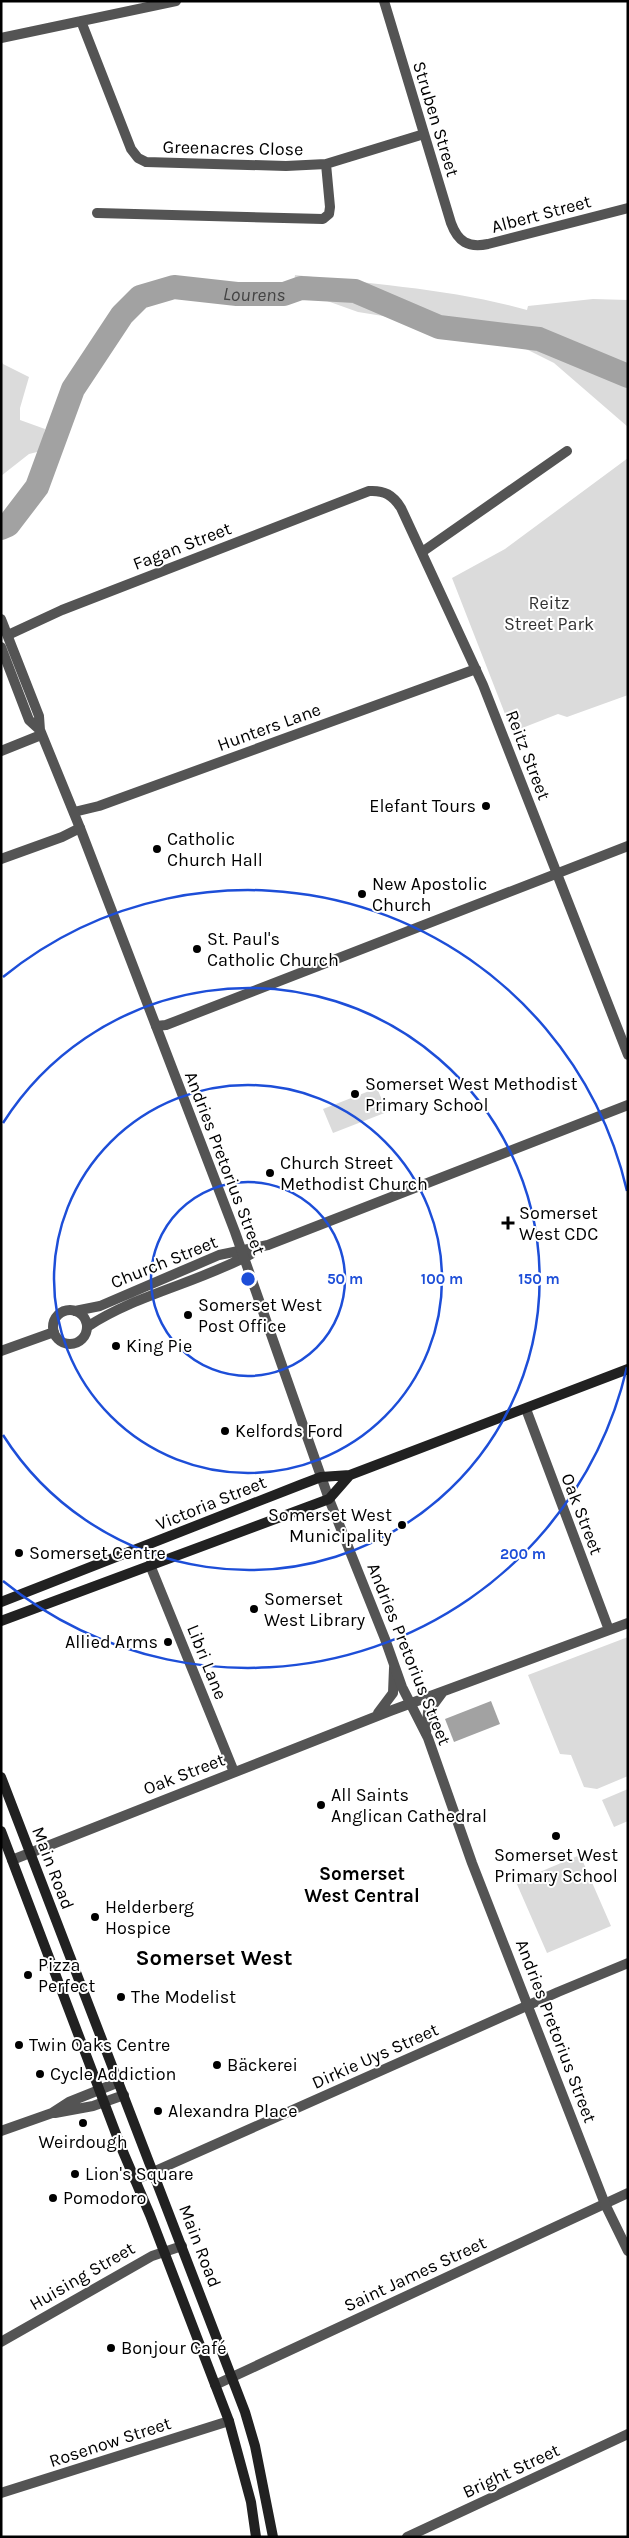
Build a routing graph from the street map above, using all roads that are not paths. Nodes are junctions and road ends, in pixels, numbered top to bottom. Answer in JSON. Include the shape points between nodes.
{"nodes":[{"id":1,"x":384,"y":1,"type":"edge"},
{"id":2,"x":172,"y":2,"type":"edge"},
{"id":3,"x":81,"y":21,"type":"junction"},
{"id":4,"x":1,"y":38,"type":"edge"},
{"id":5,"x":424,"y":134,"type":"junction"},
{"id":6,"x":326,"y":164,"type":"junction"},
{"id":7,"x":628,"y":208,"type":"edge"},
{"id":8,"x":97,"y":213,"type":"dead end"},
{"id":9,"x":463,"y":243,"type":"joint"},
{"id":10,"x":567,"y":451,"type":"dead end"},
{"id":11,"x":368,"y":491,"type":"joint"},
{"id":12,"x":422,"y":552,"type":"junction"},
{"id":13,"x":1,"y":619,"type":"edge"},
{"id":14,"x":8,"y":635,"type":"junction"},
{"id":15,"x":1,"y":647,"type":"edge"},
{"id":16,"x":476,"y":669,"type":"junction"},
{"id":17,"x":40,"y":732,"type":"junction"},
{"id":18,"x":1,"y":751,"type":"edge"},
{"id":19,"x":74,"y":812,"type":"junction"},
{"id":20,"x":80,"y":828,"type":"junction"},
{"id":21,"x":628,"y":846,"type":"edge"},
{"id":22,"x":1,"y":859,"type":"edge"},
{"id":23,"x":556,"y":873,"type":"junction"},
{"id":24,"x":156,"y":1026,"type":"junction"},
{"id":25,"x":628,"y":1055,"type":"edge"},
{"id":26,"x":628,"y":1105,"type":"edge"},
{"id":27,"x":243,"y":1254,"type":"junction"},
{"id":28,"x":75,"y":1311,"type":"junction"},
{"id":29,"x":86,"y":1327,"type":"junction"},
{"id":30,"x":54,"y":1332,"type":"junction"},
{"id":31,"x":1,"y":1351,"type":"edge"},
{"id":32,"x":628,"y":1369,"type":"edge"},
{"id":33,"x":526,"y":1410,"type":"junction"},
{"id":34,"x":350,"y":1475,"type":"junction"},
{"id":35,"x":321,"y":1477,"type":"junction"},
{"id":36,"x":328,"y":1499,"type":"junction"},
{"id":37,"x":150,"y":1564,"type":"junction"},
{"id":38,"x":1,"y":1602,"type":"edge"},
{"id":39,"x":1,"y":1621,"type":"edge"},
{"id":40,"x":628,"y":1622,"type":"edge"},
{"id":41,"x":609,"y":1630,"type":"junction"},
{"id":42,"x":394,"y":1666,"type":"junction"},
{"id":43,"x":445,"y":1691,"type":"junction"},
{"id":44,"x":411,"y":1703,"type":"junction"},
{"id":45,"x":368,"y":1720,"type":"junction"},
{"id":46,"x":426,"y":1733,"type":"junction"},
{"id":47,"x":234,"y":1772,"type":"junction"},
{"id":48,"x":1,"y":1777,"type":"edge"},
{"id":49,"x":1,"y":1831,"type":"edge"},
{"id":50,"x":29,"y":1853,"type":"junction"},
{"id":51,"x":12,"y":1860,"type":"junction"},
{"id":52,"x":628,"y":1963,"type":"edge"},
{"id":53,"x":528,"y":2006,"type":"junction"},
{"id":54,"x":119,"y":2082,"type":"junction"},
{"id":55,"x":99,"y":2089,"type":"junction"},
{"id":56,"x":124,"y":2095,"type":"junction"},
{"id":57,"x":104,"y":2102,"type":"junction"},
{"id":58,"x":52,"y":2113,"type":"junction"},
{"id":59,"x":1,"y":2131,"type":"edge"},
{"id":60,"x":154,"y":2172,"type":"junction"},
{"id":61,"x":135,"y":2180,"type":"junction"},
{"id":62,"x":628,"y":2193,"type":"edge"},
{"id":63,"x":605,"y":2204,"type":"junction"},
{"id":64,"x":182,"y":2246,"type":"junction"},
{"id":65,"x":164,"y":2251,"type":"junction"},
{"id":66,"x":628,"y":2251,"type":"edge"},
{"id":67,"x":1,"y":2342,"type":"edge"},
{"id":68,"x":232,"y":2378,"type":"junction"},
{"id":69,"x":215,"y":2385,"type":"junction"},
{"id":70,"x":229,"y":2421,"type":"junction"},
{"id":71,"x":628,"y":2434,"type":"edge"},
{"id":72,"x":1,"y":2493,"type":"edge"},
{"id":73,"x":256,"y":2537,"type":"edge"},
{"id":74,"x":273,"y":2537,"type":"edge"},
{"id":75,"x":407,"y":2537,"type":"edge"}],
"edges":[{"from":1,"to":5,"type":"street","name":"Struben Street"},
{"from":2,"to":3,"type":"street"},
{"from":3,"to":4,"type":"street"},
{"from":3,"to":6,"type":"street","name":"Greenacres Close","via":[[131,149],[138,158],[159,164]]},
{"from":5,"to":6,"type":"street"},
{"from":5,"to":9,"type":"street","name":"Struben Street","via":[[456,236]]},
{"from":6,"to":8,"type":"street","via":[[330,207],[329,214],[323,219]]},
{"from":7,"to":9,"type":"street","name":"Albert Street","via":[[488,244]]},
{"from":10,"to":12,"type":"street"},
{"from":11,"to":12,"type":"street","name":"Reitz Street","via":[[386,492],[396,500]]},
{"from":11,"to":14,"type":"street","name":"Fagan Street","via":[[62,610]]},
{"from":12,"to":16,"type":"street","name":"Reitz Street"},
{"from":13,"to":14,"type":"street","name":"Andries Pretorius Street"},
{"from":14,"to":17,"type":"street","name":"Andries Pretorius Street","via":[[39,716]]},
{"from":15,"to":17,"type":"street","name":"Andries Pretorius Street","via":[[29,720]]},
{"from":16,"to":19,"type":"street","name":"Hunters Lane","via":[[99,806]]},
{"from":16,"to":23,"type":"street","name":"Reitz Street"},
{"from":17,"to":18,"type":"street"},
{"from":17,"to":19,"type":"street","name":"Andries Pretorius Street"},
{"from":19,"to":20,"type":"street","name":"Andries Pretorius Street"},
{"from":20,"to":22,"type":"street","via":[[62,838]]},
{"from":20,"to":24,"type":"street","name":"Andries Pretorius Street"},
{"from":21,"to":23,"type":"street"},
{"from":23,"to":24,"type":"street","via":[[166,1025]]},
{"from":23,"to":25,"type":"street","name":"Reitz Street"},
{"from":24,"to":27,"type":"street","name":"Andries Pretorius Street"},
{"from":26,"to":27,"type":"street","name":"Church Street"},
{"from":27,"to":28,"type":"street","name":"Church Street","via":[[218,1255],[100,1306]]},
{"from":27,"to":29,"type":"street","name":"Church Street","via":[[227,1267],[118,1309]]},
{"from":27,"to":35,"type":"street","name":"Andries Pretorius Street"},
{"from":28,"to":29,"type":"street","via":[[84,1317]]},
{"from":28,"to":30,"type":"street","name":"Church Street","via":[[59,1314],[54,1322]]},
{"from":29,"to":30,"type":"street","name":"Church Street","via":[[84,1336],[72,1343],[62,1342]]},
{"from":30,"to":31,"type":"street"},
{"from":32,"to":33,"type":"main road","name":"Victoria Street"},
{"from":33,"to":34,"type":"main road","name":"Victoria Street"},
{"from":33,"to":41,"type":"street","name":"Oak Street"},
{"from":34,"to":35,"type":"main road","name":"Victoria Street"},
{"from":34,"to":36,"type":"main road","name":"Victoria Street"},
{"from":35,"to":36,"type":"street","name":"Andries Pretorius Street"},
{"from":35,"to":38,"type":"main road","name":"Victoria Street"},
{"from":36,"to":37,"type":"main road","name":"Victoria Street"},
{"from":36,"to":42,"type":"street","name":"Andries Pretorius Street"},
{"from":37,"to":39,"type":"main road","name":"Victoria Street"},
{"from":37,"to":47,"type":"street","name":"Libri Lane"},
{"from":40,"to":41,"type":"street","name":"Oak Street"},
{"from":41,"to":43,"type":"street","name":"Oak Street"},
{"from":42,"to":44,"type":"street","name":"Andries Pretorius Street"},
{"from":42,"to":45,"type":"street","name":"Oak Street","via":[[395,1684],[389,1701]]},
{"from":43,"to":44,"type":"street","name":"Oak Street"},
{"from":43,"to":46,"type":"street","name":"Oak Street","via":[[428,1712]]},
{"from":44,"to":45,"type":"street","name":"Oak Street"},
{"from":44,"to":46,"type":"street","name":"Andries Pretorius Street"},
{"from":45,"to":47,"type":"street","name":"Oak Street"},
{"from":46,"to":53,"type":"street","name":"Andries Pretorius Street"},
{"from":47,"to":50,"type":"street","name":"Oak Street"},
{"from":48,"to":50,"type":"main road","name":"Main Road"},
{"from":49,"to":51,"type":"main road","name":"Main Road"},
{"from":50,"to":51,"type":"street","name":"Oak Street"},
{"from":50,"to":54,"type":"main road","name":"Main Road"},
{"from":51,"to":55,"type":"main road","name":"Main Road"},
{"from":52,"to":53,"type":"street","name":"Dirkie Uys Street"},
{"from":53,"to":60,"type":"street","name":"Dirkie Uys Street"},
{"from":53,"to":63,"type":"street","name":"Andries Pretorius Street"},
{"from":54,"to":55,"type":"street"},
{"from":54,"to":56,"type":"main road","name":"Main Road"},
{"from":55,"to":57,"type":"main road","name":"Main Road"},
{"from":55,"to":58,"type":"street"},
{"from":56,"to":57,"type":"street"},
{"from":56,"to":60,"type":"main road","name":"Main Road"},
{"from":57,"to":58,"type":"street"},
{"from":57,"to":61,"type":"main road","name":"Main Road"},
{"from":58,"to":59,"type":"street"},
{"from":60,"to":61,"type":"street","name":"Dirkie Uys Street"},
{"from":60,"to":64,"type":"main road","name":"Main Road"},
{"from":61,"to":65,"type":"main road","name":"Main Road"},
{"from":62,"to":63,"type":"street","name":"Saint James Street"},
{"from":63,"to":66,"type":"street","name":"Andries Pretorius Street"},
{"from":63,"to":68,"type":"street","name":"Saint James Street"},
{"from":64,"to":65,"type":"street","name":"Huising Street"},
{"from":64,"to":68,"type":"main road","name":"Main Road"},
{"from":65,"to":67,"type":"street","name":"Huising Street"},
{"from":65,"to":69,"type":"main road","name":"Main Road"},
{"from":68,"to":69,"type":"street","name":"Saint James Street"},
{"from":68,"to":74,"type":"main road","name":"Main Road","via":[[256,2446]]},
{"from":69,"to":70,"type":"main road","name":"Main Road"},
{"from":70,"to":72,"type":"street","name":"Rosenow Street"},
{"from":70,"to":73,"type":"main road","name":"Main Road","via":[[246,2479]]},
{"from":71,"to":75,"type":"street","name":"Bright Street"}]}
